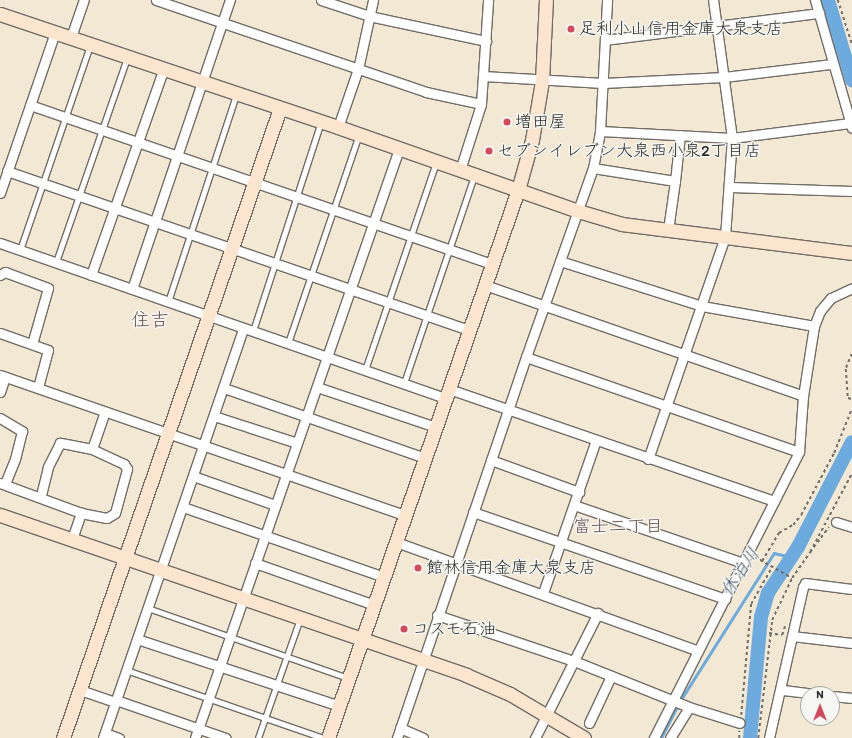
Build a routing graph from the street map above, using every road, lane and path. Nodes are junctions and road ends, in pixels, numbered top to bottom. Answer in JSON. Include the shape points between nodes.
{"nodes":[{"id":1,"x":84,"y":0,"type":"edge"},
{"id":2,"x":156,"y":0,"type":"edge"},
{"id":3,"x":230,"y":0,"type":"edge"},
{"id":4,"x":321,"y":0,"type":"edge"},
{"id":5,"x":373,"y":0,"type":"edge"},
{"id":6,"x":488,"y":0,"type":"edge"},
{"id":7,"x":546,"y":0,"type":"edge"},
{"id":8,"x":607,"y":0,"type":"edge"},
{"id":9,"x":713,"y":0,"type":"edge"},
{"id":10,"x":815,"y":0,"type":"edge"},
{"id":11,"x":838,"y":0,"type":"edge"},
{"id":12,"x":819,"y":12,"type":"junction"},
{"id":13,"x":0,"y":14,"type":"edge"},
{"id":14,"x":369,"y":16,"type":"junction"},
{"id":15,"x":223,"y":23,"type":"junction"},
{"id":16,"x":717,"y":26,"type":"junction"},
{"id":17,"x":55,"y":32,"type":"junction"},
{"id":18,"x":71,"y":37,"type":"junction"},
{"id":19,"x":486,"y":40,"type":"junction"},
{"id":20,"x":605,"y":40,"type":"junction"},
{"id":21,"x":91,"y":44,"type":"junction"},
{"id":22,"x":852,"y":44,"type":"edge"},
{"id":23,"x":128,"y":56,"type":"junction"},
{"id":24,"x":832,"y":64,"type":"junction"},
{"id":25,"x":164,"y":68,"type":"junction"},
{"id":26,"x":358,"y":69,"type":"junction"},
{"id":27,"x":483,"y":76,"type":"junction"},
{"id":28,"x":724,"y":77,"type":"junction"},
{"id":29,"x":542,"y":81,"type":"junction"},
{"id":30,"x":204,"y":82,"type":"junction"},
{"id":31,"x":603,"y":83,"type":"junction"},
{"id":32,"x":237,"y":93,"type":"junction"},
{"id":33,"x":481,"y":104,"type":"junction"},
{"id":34,"x":30,"y":105,"type":"junction"},
{"id":35,"x":280,"y":108,"type":"junction"},
{"id":36,"x":66,"y":117,"type":"junction"},
{"id":37,"x":321,"y":122,"type":"junction"},
{"id":38,"x":851,"y":126,"type":"edge"},
{"id":39,"x":338,"y":127,"type":"junction"},
{"id":40,"x":102,"y":130,"type":"junction"},
{"id":41,"x":600,"y":131,"type":"junction"},
{"id":42,"x":359,"y":135,"type":"junction"},
{"id":43,"x":680,"y":135,"type":"junction"},
{"id":44,"x":732,"y":138,"type":"junction"},
{"id":45,"x":138,"y":142,"type":"junction"},
{"id":46,"x":399,"y":149,"type":"junction"},
{"id":47,"x":178,"y":156,"type":"junction"},
{"id":48,"x":437,"y":162,"type":"junction"},
{"id":49,"x":212,"y":167,"type":"junction"},
{"id":50,"x":593,"y":168,"type":"junction"},
{"id":51,"x":460,"y":170,"type":"junction"},
{"id":52,"x":7,"y":171,"type":"junction"},
{"id":53,"x":475,"y":175,"type":"junction"},
{"id":54,"x":675,"y":180,"type":"junction"},
{"id":55,"x":255,"y":182,"type":"junction"},
{"id":56,"x":43,"y":183,"type":"junction"},
{"id":57,"x":730,"y":187,"type":"junction"},
{"id":58,"x":518,"y":190,"type":"junction"},
{"id":59,"x":852,"y":191,"type":"edge"},
{"id":60,"x":0,"y":193,"type":"edge"},
{"id":61,"x":79,"y":196,"type":"junction"},
{"id":62,"x":297,"y":196,"type":"junction"},
{"id":63,"x":115,"y":208,"type":"junction"},
{"id":64,"x":333,"y":209,"type":"junction"},
{"id":65,"x":578,"y":211,"type":"junction"},
{"id":66,"x":155,"y":222,"type":"junction"},
{"id":67,"x":373,"y":223,"type":"junction"},
{"id":68,"x":668,"y":230,"type":"junction"},
{"id":69,"x":190,"y":234,"type":"junction"},
{"id":70,"x":411,"y":236,"type":"junction"},
{"id":71,"x":725,"y":236,"type":"junction"},
{"id":72,"x":0,"y":243,"type":"edge"},
{"id":73,"x":232,"y":248,"type":"junction"},
{"id":74,"x":450,"y":249,"type":"junction"},
{"id":75,"x":20,"y":250,"type":"junction"},
{"id":76,"x":852,"y":253,"type":"edge"},
{"id":77,"x":560,"y":261,"type":"junction"},
{"id":78,"x":56,"y":263,"type":"junction"},
{"id":79,"x":275,"y":263,"type":"junction"},
{"id":80,"x":492,"y":264,"type":"junction"},
{"id":81,"x":0,"y":275,"type":"edge"},
{"id":82,"x":91,"y":275,"type":"junction"},
{"id":83,"x":311,"y":276,"type":"junction"},
{"id":84,"x":485,"y":285,"type":"junction"},
{"id":85,"x":852,"y":288,"type":"edge"},
{"id":86,"x":132,"y":289,"type":"junction"},
{"id":87,"x":350,"y":289,"type":"junction"},
{"id":88,"x":168,"y":302,"type":"junction"},
{"id":89,"x":388,"y":302,"type":"junction"},
{"id":90,"x":544,"y":306,"type":"junction"},
{"id":91,"x":702,"y":306,"type":"junction"},
{"id":92,"x":209,"y":316,"type":"junction"},
{"id":93,"x":427,"y":316,"type":"junction"},
{"id":94,"x":814,"y":326,"type":"junction"},
{"id":95,"x":243,"y":328,"type":"junction"},
{"id":96,"x":470,"y":330,"type":"junction"},
{"id":97,"x":253,"y":331,"type":"junction"},
{"id":98,"x":0,"y":333,"type":"edge"},
{"id":99,"x":288,"y":343,"type":"junction"},
{"id":100,"x":32,"y":344,"type":"junction"},
{"id":101,"x":852,"y":354,"type":"edge"},
{"id":102,"x":685,"y":355,"type":"junction"},
{"id":103,"x":327,"y":357,"type":"junction"},
{"id":104,"x":526,"y":357,"type":"junction"},
{"id":105,"x":365,"y":370,"type":"junction"},
{"id":106,"x":2,"y":376,"type":"edge"},
{"id":107,"x":404,"y":383,"type":"junction"},
{"id":108,"x":317,"y":387,"type":"junction"},
{"id":109,"x":38,"y":388,"type":"junction"},
{"id":110,"x":224,"y":388,"type":"junction"},
{"id":111,"x":0,"y":392,"type":"edge"},
{"id":112,"x":448,"y":394,"type":"junction"},
{"id":113,"x":802,"y":396,"type":"junction"},
{"id":114,"x":852,"y":399,"type":"edge"},
{"id":115,"x":667,"y":407,"type":"junction"},
{"id":116,"x":852,"y":408,"type":"edge"},
{"id":117,"x":508,"y":410,"type":"junction"},
{"id":118,"x":105,"y":412,"type":"junction"},
{"id":119,"x":214,"y":416,"type":"junction"},
{"id":120,"x":306,"y":416,"type":"junction"},
{"id":121,"x":0,"y":418,"type":"edge"},
{"id":122,"x":436,"y":427,"type":"junction"},
{"id":123,"x":170,"y":434,"type":"junction"},
{"id":124,"x":596,"y":440,"type":"junction"},
{"id":125,"x":297,"y":443,"type":"junction"},
{"id":126,"x":204,"y":446,"type":"junction"},
{"id":127,"x":92,"y":449,"type":"junction"},
{"id":128,"x":799,"y":452,"type":"junction"},
{"id":129,"x":425,"y":458,"type":"junction"},
{"id":130,"x":648,"y":459,"type":"junction"},
{"id":131,"x":491,"y":460,"type":"junction"},
{"id":132,"x":852,"y":473,"type":"edge"},
{"id":133,"x":286,"y":475,"type":"junction"},
{"id":134,"x":194,"y":476,"type":"junction"},
{"id":135,"x":2,"y":483,"type":"edge"},
{"id":136,"x":579,"y":492,"type":"junction"},
{"id":137,"x":41,"y":496,"type":"junction"},
{"id":138,"x":774,"y":501,"type":"junction"},
{"id":139,"x":275,"y":505,"type":"junction"},
{"id":140,"x":574,"y":505,"type":"junction"},
{"id":141,"x":183,"y":507,"type":"junction"},
{"id":142,"x":473,"y":512,"type":"junction"},
{"id":143,"x":81,"y":513,"type":"junction"},
{"id":144,"x":0,"y":515,"type":"edge"},
{"id":145,"x":406,"y":515,"type":"junction"},
{"id":146,"x":836,"y":522,"type":"joint"},
{"id":147,"x":852,"y":527,"type":"edge"},
{"id":148,"x":265,"y":535,"type":"junction"},
{"id":149,"x":72,"y":539,"type":"junction"},
{"id":150,"x":396,"y":542,"type":"junction"},
{"id":151,"x":561,"y":543,"type":"junction"},
{"id":152,"x":810,"y":552,"type":"junction"},
{"id":153,"x":125,"y":558,"type":"junction"},
{"id":154,"x":757,"y":558,"type":"dead end"},
{"id":155,"x":762,"y":562,"type":"junction"},
{"id":156,"x":255,"y":563,"type":"junction"},
{"id":157,"x":455,"y":563,"type":"junction"},
{"id":158,"x":743,"y":563,"type":"junction"},
{"id":159,"x":772,"y":567,"type":"junction"},
{"id":160,"x":161,"y":570,"type":"junction"},
{"id":161,"x":384,"y":577,"type":"junction"},
{"id":162,"x":792,"y":578,"type":"junction"},
{"id":163,"x":852,"y":589,"type":"edge"},
{"id":164,"x":543,"y":593,"type":"junction"},
{"id":165,"x":243,"y":598,"type":"junction"},
{"id":166,"x":725,"y":599,"type":"junction"},
{"id":167,"x":374,"y":605,"type":"junction"},
{"id":168,"x":148,"y":608,"type":"junction"},
{"id":169,"x":598,"y":613,"type":"junction"},
{"id":170,"x":437,"y":615,"type":"junction"},
{"id":171,"x":301,"y":617,"type":"junction"},
{"id":172,"x":784,"y":628,"type":"dead end"},
{"id":173,"x":769,"y":633,"type":"junction"},
{"id":174,"x":792,"y":636,"type":"junction"},
{"id":175,"x":230,"y":637,"type":"junction"},
{"id":176,"x":137,"y":639,"type":"junction"},
{"id":177,"x":363,"y":639,"type":"junction"},
{"id":178,"x":852,"y":643,"type":"edge"},
{"id":179,"x":698,"y":651,"type":"junction"},
{"id":180,"x":286,"y":657,"type":"junction"},
{"id":181,"x":422,"y":660,"type":"junction"},
{"id":182,"x":574,"y":661,"type":"junction"},
{"id":183,"x":220,"y":666,"type":"junction"},
{"id":184,"x":126,"y":670,"type":"junction"},
{"id":185,"x":611,"y":676,"type":"junction"},
{"id":186,"x":349,"y":678,"type":"junction"},
{"id":187,"x":276,"y":685,"type":"junction"},
{"id":188,"x":80,"y":690,"type":"junction"},
{"id":189,"x":783,"y":690,"type":"dead end"},
{"id":190,"x":800,"y":692,"type":"edge"},
{"id":191,"x":840,"y":697,"type":"edge"},
{"id":192,"x":209,"y":698,"type":"junction"},
{"id":193,"x":852,"y":698,"type":"edge"},
{"id":194,"x":674,"y":700,"type":"junction"},
{"id":195,"x":115,"y":701,"type":"junction"},
{"id":196,"x":340,"y":706,"type":"junction"},
{"id":197,"x":688,"y":707,"type":"junction"},
{"id":198,"x":546,"y":716,"type":"junction"},
{"id":199,"x":265,"y":718,"type":"junction"},
{"id":200,"x":589,"y":723,"type":"dead end"},
{"id":201,"x":740,"y":723,"type":"junction"},
{"id":202,"x":400,"y":728,"type":"junction"},
{"id":203,"x":198,"y":729,"type":"junction"},
{"id":204,"x":104,"y":735,"type":"edge"},
{"id":205,"x":63,"y":738,"type":"edge"},
{"id":206,"x":119,"y":738,"type":"edge"},
{"id":207,"x":195,"y":738,"type":"edge"},
{"id":208,"x":226,"y":738,"type":"edge"},
{"id":209,"x":258,"y":738,"type":"edge"},
{"id":210,"x":323,"y":738,"type":"edge"},
{"id":211,"x":328,"y":738,"type":"edge"},
{"id":212,"x":397,"y":738,"type":"edge"},
{"id":213,"x":423,"y":738,"type":"edge"},
{"id":214,"x":535,"y":738,"type":"edge"},
{"id":215,"x":584,"y":738,"type":"edge"},
{"id":216,"x":654,"y":738,"type":"edge"},
{"id":217,"x":670,"y":738,"type":"edge"},
{"id":218,"x":739,"y":738,"type":"edge"},
{"id":219,"x":758,"y":738,"type":"edge"},
{"id":220,"x":769,"y":738,"type":"edge"}],
"edges":[{"from":1,"to":18,"type":"street"},
{"from":2,"to":15,"type":"street"},
{"from":3,"to":15,"type":"street"},
{"from":4,"to":14,"type":"street"},
{"from":5,"to":14,"type":"street"},
{"from":6,"to":19,"type":"street"},
{"from":7,"to":29,"type":"street"},
{"from":8,"to":20,"type":"street"},
{"from":9,"to":16,"type":"street"},
{"from":10,"to":12,"type":"street"},
{"from":11,"to":22,"type":"path"},
{"from":12,"to":16,"type":"street"},
{"from":12,"to":24,"type":"street"},
{"from":13,"to":17,"type":"street"},
{"from":14,"to":19,"type":"street"},
{"from":14,"to":26,"type":"street"},
{"from":15,"to":26,"type":"street"},
{"from":15,"to":30,"type":"street"},
{"from":16,"to":20,"type":"street"},
{"from":16,"to":28,"type":"street"},
{"from":17,"to":18,"type":"street"},
{"from":17,"to":34,"type":"street"},
{"from":18,"to":21,"type":"street"},
{"from":19,"to":27,"type":"street"},
{"from":20,"to":31,"type":"street"},
{"from":21,"to":23,"type":"street"},
{"from":21,"to":36,"type":"lane"},
{"from":23,"to":25,"type":"street"},
{"from":23,"to":40,"type":"lane"},
{"from":24,"to":28,"type":"street"},
{"from":24,"to":38,"type":"street","via":[[845,98]]},
{"from":25,"to":30,"type":"street"},
{"from":25,"to":45,"type":"street"},
{"from":26,"to":33,"type":"street","via":[[426,92]]},
{"from":26,"to":39,"type":"street"},
{"from":27,"to":29,"type":"street"},
{"from":27,"to":33,"type":"street"},
{"from":28,"to":31,"type":"street"},
{"from":28,"to":44,"type":"street"},
{"from":29,"to":31,"type":"street"},
{"from":29,"to":58,"type":"street","via":[[532,140]]},
{"from":30,"to":32,"type":"street"},
{"from":30,"to":47,"type":"street"},
{"from":31,"to":41,"type":"street"},
{"from":32,"to":35,"type":"street"},
{"from":32,"to":49,"type":"lane"},
{"from":33,"to":51,"type":"street"},
{"from":34,"to":36,"type":"street"},
{"from":34,"to":52,"type":"street"},
{"from":35,"to":37,"type":"street"},
{"from":35,"to":55,"type":"street"},
{"from":36,"to":40,"type":"street"},
{"from":36,"to":56,"type":"lane"},
{"from":37,"to":39,"type":"street"},
{"from":37,"to":62,"type":"lane"},
{"from":38,"to":44,"type":"street"},
{"from":39,"to":42,"type":"street"},
{"from":40,"to":45,"type":"street"},
{"from":40,"to":61,"type":"lane"},
{"from":41,"to":43,"type":"street"},
{"from":41,"to":50,"type":"street"},
{"from":42,"to":46,"type":"street"},
{"from":42,"to":64,"type":"lane"},
{"from":43,"to":44,"type":"street"},
{"from":43,"to":54,"type":"street"},
{"from":44,"to":57,"type":"street"},
{"from":45,"to":47,"type":"street"},
{"from":45,"to":63,"type":"street"},
{"from":46,"to":48,"type":"street"},
{"from":46,"to":67,"type":"street"},
{"from":47,"to":49,"type":"street"},
{"from":47,"to":66,"type":"street"},
{"from":48,"to":51,"type":"street"},
{"from":48,"to":70,"type":"lane"},
{"from":49,"to":55,"type":"street"},
{"from":49,"to":69,"type":"lane"},
{"from":50,"to":54,"type":"street"},
{"from":50,"to":65,"type":"street"},
{"from":51,"to":53,"type":"street"},
{"from":52,"to":56,"type":"street"},
{"from":52,"to":60,"type":"street"},
{"from":53,"to":58,"type":"street"},
{"from":53,"to":74,"type":"lane"},
{"from":54,"to":68,"type":"street"},
{"from":55,"to":62,"type":"street"},
{"from":55,"to":73,"type":"street"},
{"from":56,"to":61,"type":"street"},
{"from":56,"to":75,"type":"lane"},
{"from":57,"to":59,"type":"street"},
{"from":57,"to":71,"type":"street"},
{"from":58,"to":65,"type":"street"},
{"from":58,"to":80,"type":"street"},
{"from":61,"to":63,"type":"street"},
{"from":61,"to":78,"type":"lane"},
{"from":62,"to":64,"type":"street"},
{"from":62,"to":79,"type":"lane"},
{"from":63,"to":66,"type":"street"},
{"from":63,"to":82,"type":"street"},
{"from":64,"to":67,"type":"street"},
{"from":64,"to":83,"type":"lane"},
{"from":65,"to":68,"type":"street","via":[[622,224]]},
{"from":65,"to":77,"type":"street"},
{"from":66,"to":69,"type":"street"},
{"from":66,"to":86,"type":"street"},
{"from":67,"to":70,"type":"street"},
{"from":67,"to":87,"type":"street"},
{"from":68,"to":71,"type":"street"},
{"from":69,"to":73,"type":"street"},
{"from":69,"to":88,"type":"lane"},
{"from":70,"to":74,"type":"street"},
{"from":70,"to":89,"type":"lane"},
{"from":71,"to":76,"type":"street"},
{"from":71,"to":91,"type":"street"},
{"from":72,"to":75,"type":"street"},
{"from":73,"to":79,"type":"street"},
{"from":73,"to":92,"type":"street"},
{"from":74,"to":80,"type":"street"},
{"from":74,"to":93,"type":"lane"},
{"from":75,"to":78,"type":"street"},
{"from":77,"to":90,"type":"street"},
{"from":77,"to":91,"type":"street"},
{"from":78,"to":82,"type":"street"},
{"from":79,"to":83,"type":"street"},
{"from":79,"to":97,"type":"lane"},
{"from":80,"to":84,"type":"street"},
{"from":81,"to":100,"type":"street","via":[[5,272],[48,288]]},
{"from":82,"to":86,"type":"street"},
{"from":83,"to":87,"type":"street"},
{"from":83,"to":99,"type":"lane"},
{"from":84,"to":90,"type":"street"},
{"from":84,"to":96,"type":"street"},
{"from":85,"to":94,"type":"street","via":[[831,298],[820,311]]},
{"from":86,"to":88,"type":"street"},
{"from":87,"to":89,"type":"street"},
{"from":87,"to":103,"type":"street"},
{"from":88,"to":92,"type":"street"},
{"from":89,"to":93,"type":"street"},
{"from":89,"to":105,"type":"lane"},
{"from":90,"to":102,"type":"street"},
{"from":90,"to":104,"type":"street"},
{"from":91,"to":94,"type":"street"},
{"from":91,"to":102,"type":"street"},
{"from":92,"to":95,"type":"street"},
{"from":92,"to":123,"type":"street"},
{"from":93,"to":96,"type":"street"},
{"from":93,"to":107,"type":"lane"},
{"from":94,"to":113,"type":"street"},
{"from":95,"to":97,"type":"street"},
{"from":95,"to":110,"type":"street"},
{"from":96,"to":112,"type":"street"},
{"from":97,"to":99,"type":"street"},
{"from":98,"to":100,"type":"street"},
{"from":99,"to":103,"type":"street"},
{"from":100,"to":109,"type":"street","via":[[46,349],[49,353]]},
{"from":101,"to":114,"type":"path","via":[[846,369],[848,398]]},
{"from":102,"to":113,"type":"street"},
{"from":102,"to":115,"type":"street"},
{"from":103,"to":105,"type":"street"},
{"from":103,"to":108,"type":"street"},
{"from":104,"to":115,"type":"street"},
{"from":104,"to":117,"type":"street"},
{"from":105,"to":107,"type":"street"},
{"from":106,"to":109,"type":"street"},
{"from":106,"to":111,"type":"street"},
{"from":107,"to":112,"type":"street"},
{"from":108,"to":120,"type":"street"},
{"from":108,"to":122,"type":"street"},
{"from":109,"to":118,"type":"street"},
{"from":110,"to":119,"type":"street"},
{"from":110,"to":120,"type":"street"},
{"from":112,"to":117,"type":"street"},
{"from":112,"to":122,"type":"street"},
{"from":113,"to":128,"type":"street"},
{"from":115,"to":128,"type":"street"},
{"from":115,"to":130,"type":"street"},
{"from":116,"to":155,"type":"path","via":[[834,453],[801,515],[779,533]]},
{"from":117,"to":124,"type":"street"},
{"from":117,"to":131,"type":"street"},
{"from":118,"to":123,"type":"street"},
{"from":118,"to":127,"type":"street"},
{"from":119,"to":125,"type":"street"},
{"from":119,"to":126,"type":"street"},
{"from":120,"to":125,"type":"street"},
{"from":120,"to":129,"type":"street"},
{"from":121,"to":135,"type":"street","via":[[22,431],[15,459]]},
{"from":122,"to":129,"type":"street"},
{"from":123,"to":126,"type":"street"},
{"from":123,"to":153,"type":"street"},
{"from":124,"to":130,"type":"street"},
{"from":124,"to":136,"type":"street"},
{"from":125,"to":133,"type":"street"},
{"from":126,"to":133,"type":"street"},
{"from":126,"to":134,"type":"street"},
{"from":127,"to":137,"type":"street","via":[[60,443],[47,471]]},
{"from":127,"to":143,"type":"street","via":[[124,464],[127,469],[126,476],[113,516],[107,518]]},
{"from":128,"to":138,"type":"street"},
{"from":129,"to":145,"type":"street"},
{"from":130,"to":138,"type":"street"},
{"from":131,"to":136,"type":"street"},
{"from":131,"to":142,"type":"street"},
{"from":132,"to":152,"type":"path"},
{"from":133,"to":139,"type":"street"},
{"from":133,"to":145,"type":"street"},
{"from":134,"to":139,"type":"street"},
{"from":134,"to":141,"type":"street"},
{"from":135,"to":137,"type":"street"},
{"from":136,"to":140,"type":"street"},
{"from":137,"to":143,"type":"street"},
{"from":138,"to":158,"type":"street"},
{"from":139,"to":148,"type":"street"},
{"from":140,"to":151,"type":"street"},
{"from":140,"to":158,"type":"street"},
{"from":141,"to":148,"type":"street"},
{"from":141,"to":160,"type":"street"},
{"from":142,"to":151,"type":"street"},
{"from":142,"to":157,"type":"street"},
{"from":143,"to":149,"type":"street"},
{"from":144,"to":149,"type":"street"},
{"from":145,"to":150,"type":"street"},
{"from":146,"to":147,"type":"street"},
{"from":146,"to":152,"type":"path","via":[[834,520]]},
{"from":148,"to":156,"type":"street"},
{"from":148,"to":161,"type":"street"},
{"from":149,"to":153,"type":"street"},
{"from":150,"to":157,"type":"street"},
{"from":150,"to":161,"type":"street"},
{"from":151,"to":164,"type":"street"},
{"from":151,"to":166,"type":"street"},
{"from":152,"to":162,"type":"path"},
{"from":153,"to":160,"type":"street"},
{"from":153,"to":188,"type":"street"},
{"from":154,"to":155,"type":"path"},
{"from":155,"to":159,"type":"path"},
{"from":156,"to":165,"type":"street"},
{"from":156,"to":167,"type":"street"},
{"from":157,"to":164,"type":"street"},
{"from":157,"to":170,"type":"street"},
{"from":158,"to":166,"type":"street"},
{"from":159,"to":162,"type":"path"},
{"from":159,"to":201,"type":"path","via":[[751,604]]},
{"from":160,"to":165,"type":"street"},
{"from":160,"to":168,"type":"street"},
{"from":161,"to":167,"type":"street"},
{"from":162,"to":173,"type":"path","via":[[772,620]]},
{"from":163,"to":174,"type":"street","via":[[805,583]]},
{"from":164,"to":169,"type":"street"},
{"from":165,"to":171,"type":"street"},
{"from":165,"to":175,"type":"street"},
{"from":166,"to":179,"type":"street"},
{"from":167,"to":177,"type":"street"},
{"from":168,"to":175,"type":"lane"},
{"from":168,"to":176,"type":"street"},
{"from":169,"to":179,"type":"street"},
{"from":169,"to":182,"type":"street"},
{"from":170,"to":181,"type":"street"},
{"from":170,"to":182,"type":"street"},
{"from":171,"to":177,"type":"street"},
{"from":171,"to":180,"type":"lane"},
{"from":172,"to":173,"type":"path","via":[[782,635]]},
{"from":173,"to":219,"type":"path"},
{"from":174,"to":178,"type":"street"},
{"from":174,"to":220,"type":"street"},
{"from":175,"to":180,"type":"lane"},
{"from":175,"to":183,"type":"street"},
{"from":176,"to":183,"type":"street"},
{"from":176,"to":184,"type":"street"},
{"from":177,"to":181,"type":"street"},
{"from":177,"to":186,"type":"street"},
{"from":179,"to":194,"type":"street"},
{"from":180,"to":186,"type":"lane"},
{"from":180,"to":187,"type":"lane"},
{"from":181,"to":198,"type":"street","via":[[510,694]]},
{"from":181,"to":202,"type":"street"},
{"from":182,"to":185,"type":"street"},
{"from":182,"to":198,"type":"street"},
{"from":183,"to":187,"type":"street"},
{"from":183,"to":192,"type":"street"},
{"from":184,"to":192,"type":"lane"},
{"from":184,"to":195,"type":"street"},
{"from":185,"to":194,"type":"street"},
{"from":185,"to":200,"type":"street"},
{"from":186,"to":196,"type":"street"},
{"from":187,"to":196,"type":"street"},
{"from":187,"to":199,"type":"lane"},
{"from":188,"to":195,"type":"street"},
{"from":188,"to":205,"type":"street"},
{"from":189,"to":190,"type":"street"},
{"from":191,"to":193,"type":"street"},
{"from":192,"to":199,"type":"lane"},
{"from":192,"to":203,"type":"street"},
{"from":194,"to":197,"type":"street"},
{"from":194,"to":216,"type":"street"},
{"from":195,"to":203,"type":"street"},
{"from":195,"to":204,"type":"street"},
{"from":196,"to":211,"type":"street"},
{"from":197,"to":201,"type":"street"},
{"from":197,"to":217,"type":"street"},
{"from":198,"to":214,"type":"street"},
{"from":198,"to":215,"type":"street"},
{"from":199,"to":209,"type":"lane"},
{"from":199,"to":210,"type":"lane"},
{"from":201,"to":218,"type":"path"},
{"from":202,"to":212,"type":"street"},
{"from":202,"to":213,"type":"street"},
{"from":203,"to":207,"type":"street"},
{"from":203,"to":208,"type":"street"},
{"from":204,"to":206,"type":"street"}]}
